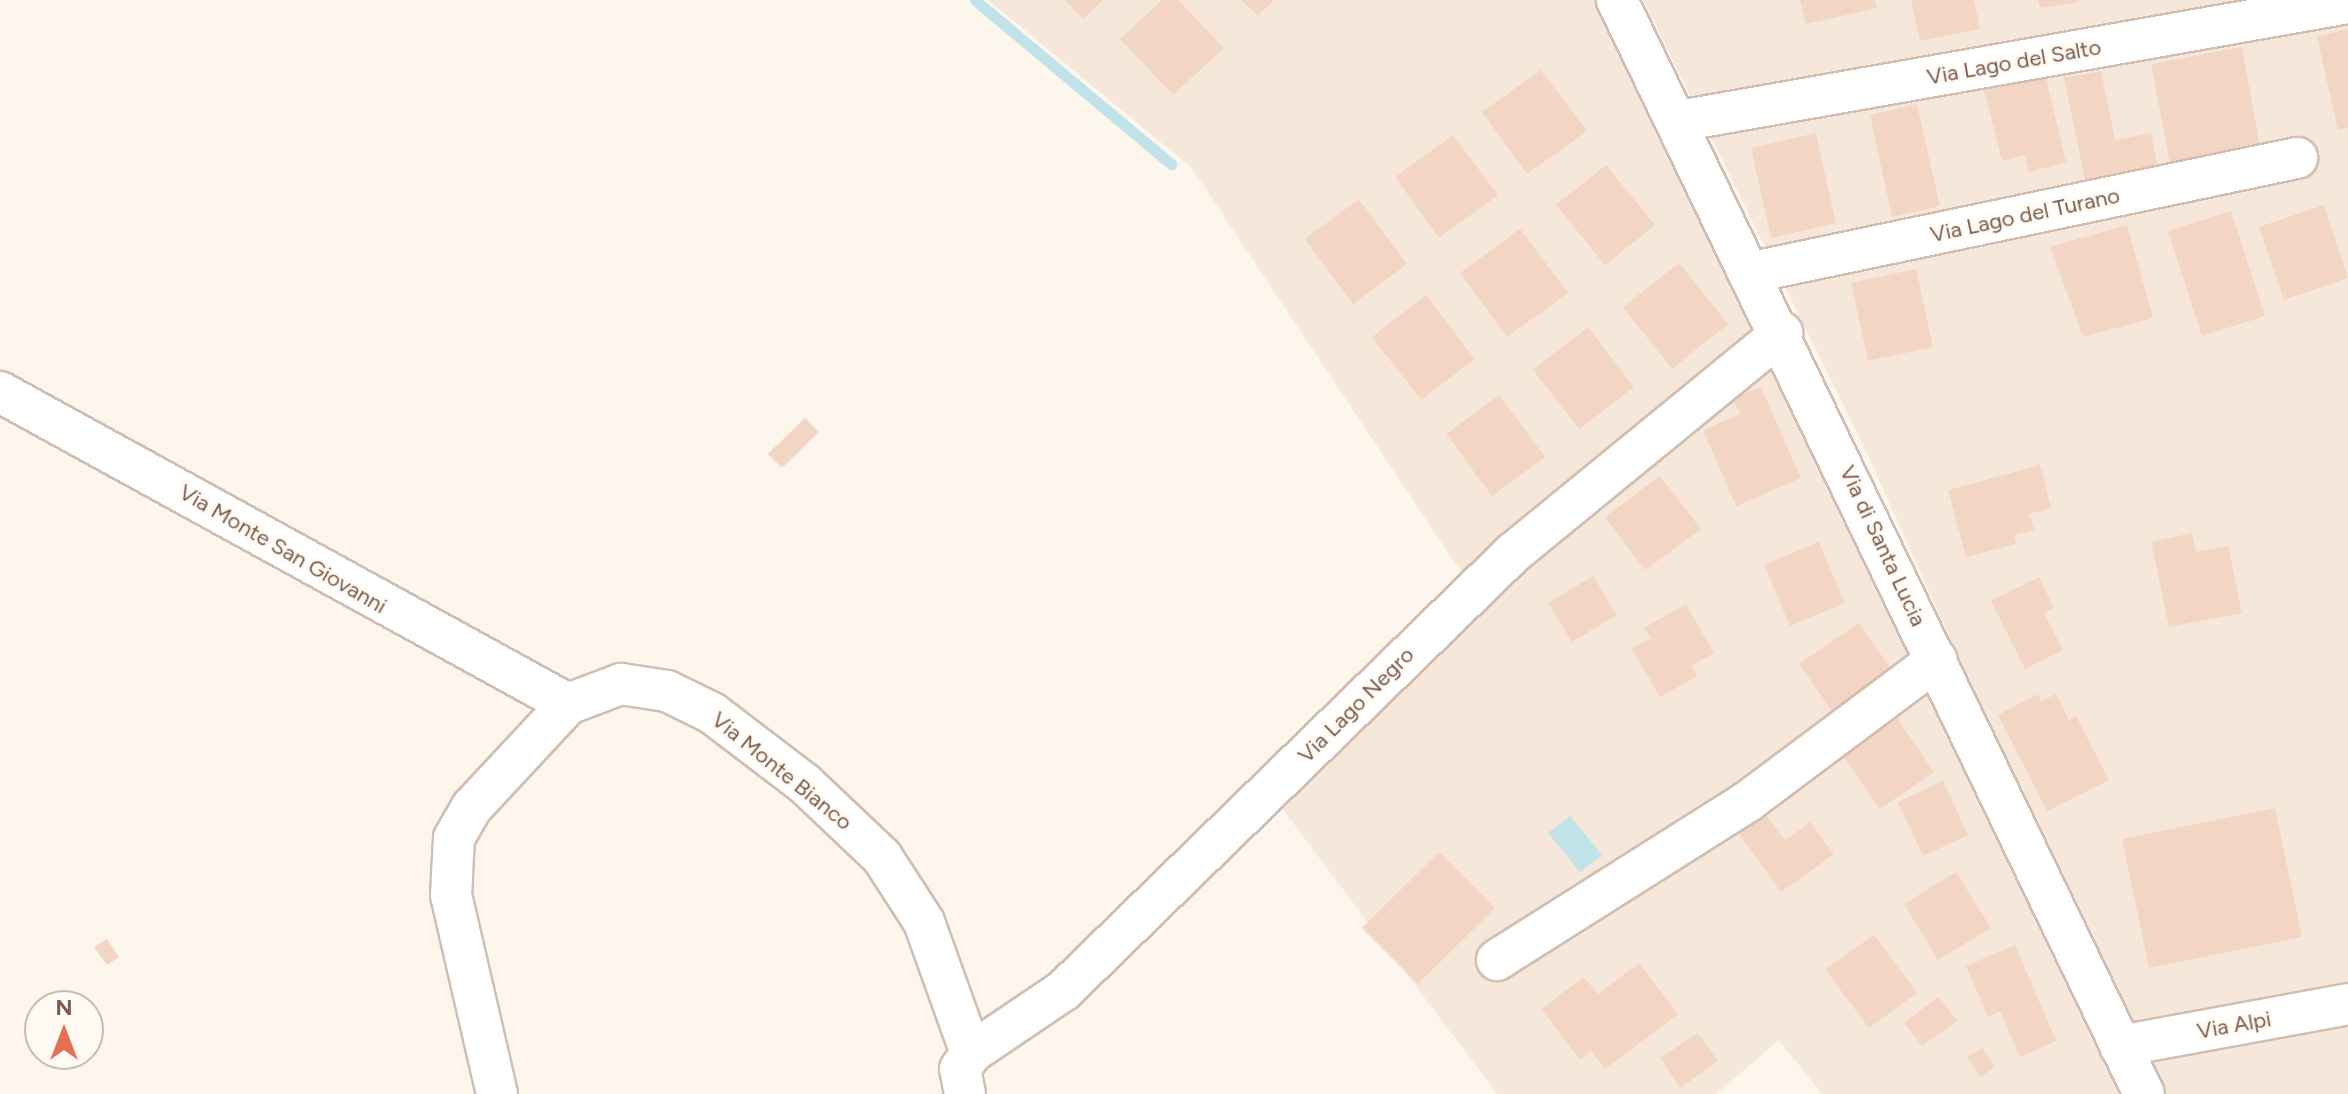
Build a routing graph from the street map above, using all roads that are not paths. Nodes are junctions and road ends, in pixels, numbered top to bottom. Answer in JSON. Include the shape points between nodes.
{"nodes":[{"id":1,"x":1617,"y":0,"type":"edge"},
{"id":2,"x":2348,"y":3,"type":"edge"},
{"id":3,"x":1679,"y":121,"type":"junction"},
{"id":4,"x":2297,"y":158,"type":"dead end"},
{"id":5,"x":1753,"y":272,"type":"junction"},
{"id":6,"x":1782,"y":333,"type":"junction"},
{"id":7,"x":0,"y":392,"type":"edge"},
{"id":8,"x":1937,"y":660,"type":"junction"},
{"id":9,"x":568,"y":704,"type":"junction"},
{"id":10,"x":1497,"y":960,"type":"dead end"},
{"id":11,"x":2348,"y":1004,"type":"edge"},
{"id":12,"x":2120,"y":1046,"type":"junction"},
{"id":13,"x":971,"y":1053,"type":"junction"},
{"id":14,"x":497,"y":1094,"type":"edge"},
{"id":15,"x":965,"y":1094,"type":"edge"},
{"id":16,"x":2144,"y":1094,"type":"edge"}],
"edges":[{"from":1,"to":3,"type":"street","name":"Via di Santa Lucia"},
{"from":2,"to":3,"type":"street","name":"Via Lago del Salto"},
{"from":3,"to":5,"type":"street","name":"Via di Santa Lucia"},
{"from":4,"to":5,"type":"street","name":"Via Lago del Turano"},
{"from":5,"to":6,"type":"street","name":"Via di Santa Lucia"},
{"from":6,"to":8,"type":"street","name":"Via di Santa Lucia"},
{"from":6,"to":13,"type":"street","name":"Via Lago Negro","via":[[1513,553],[1064,990]]},
{"from":7,"to":9,"type":"street","name":"Via Monte San Giovanni"},
{"from":8,"to":10,"type":"street","via":[[1747,802]]},
{"from":8,"to":12,"type":"street","name":"Via di Santa Lucia"},
{"from":9,"to":13,"type":"street","name":"Via Monte Bianco","via":[[621,684],[667,691],[712,713],[804,783],[904,885]]},
{"from":9,"to":14,"type":"street","name":"Via Monte Bianco","via":[[472,807],[451,851],[451,895]]},
{"from":11,"to":12,"type":"street","name":"Via Alpi"},
{"from":12,"to":16,"type":"street","name":"Via di Santa Lucia"},
{"from":13,"to":15,"type":"street","via":[[960,1069]]}]}
